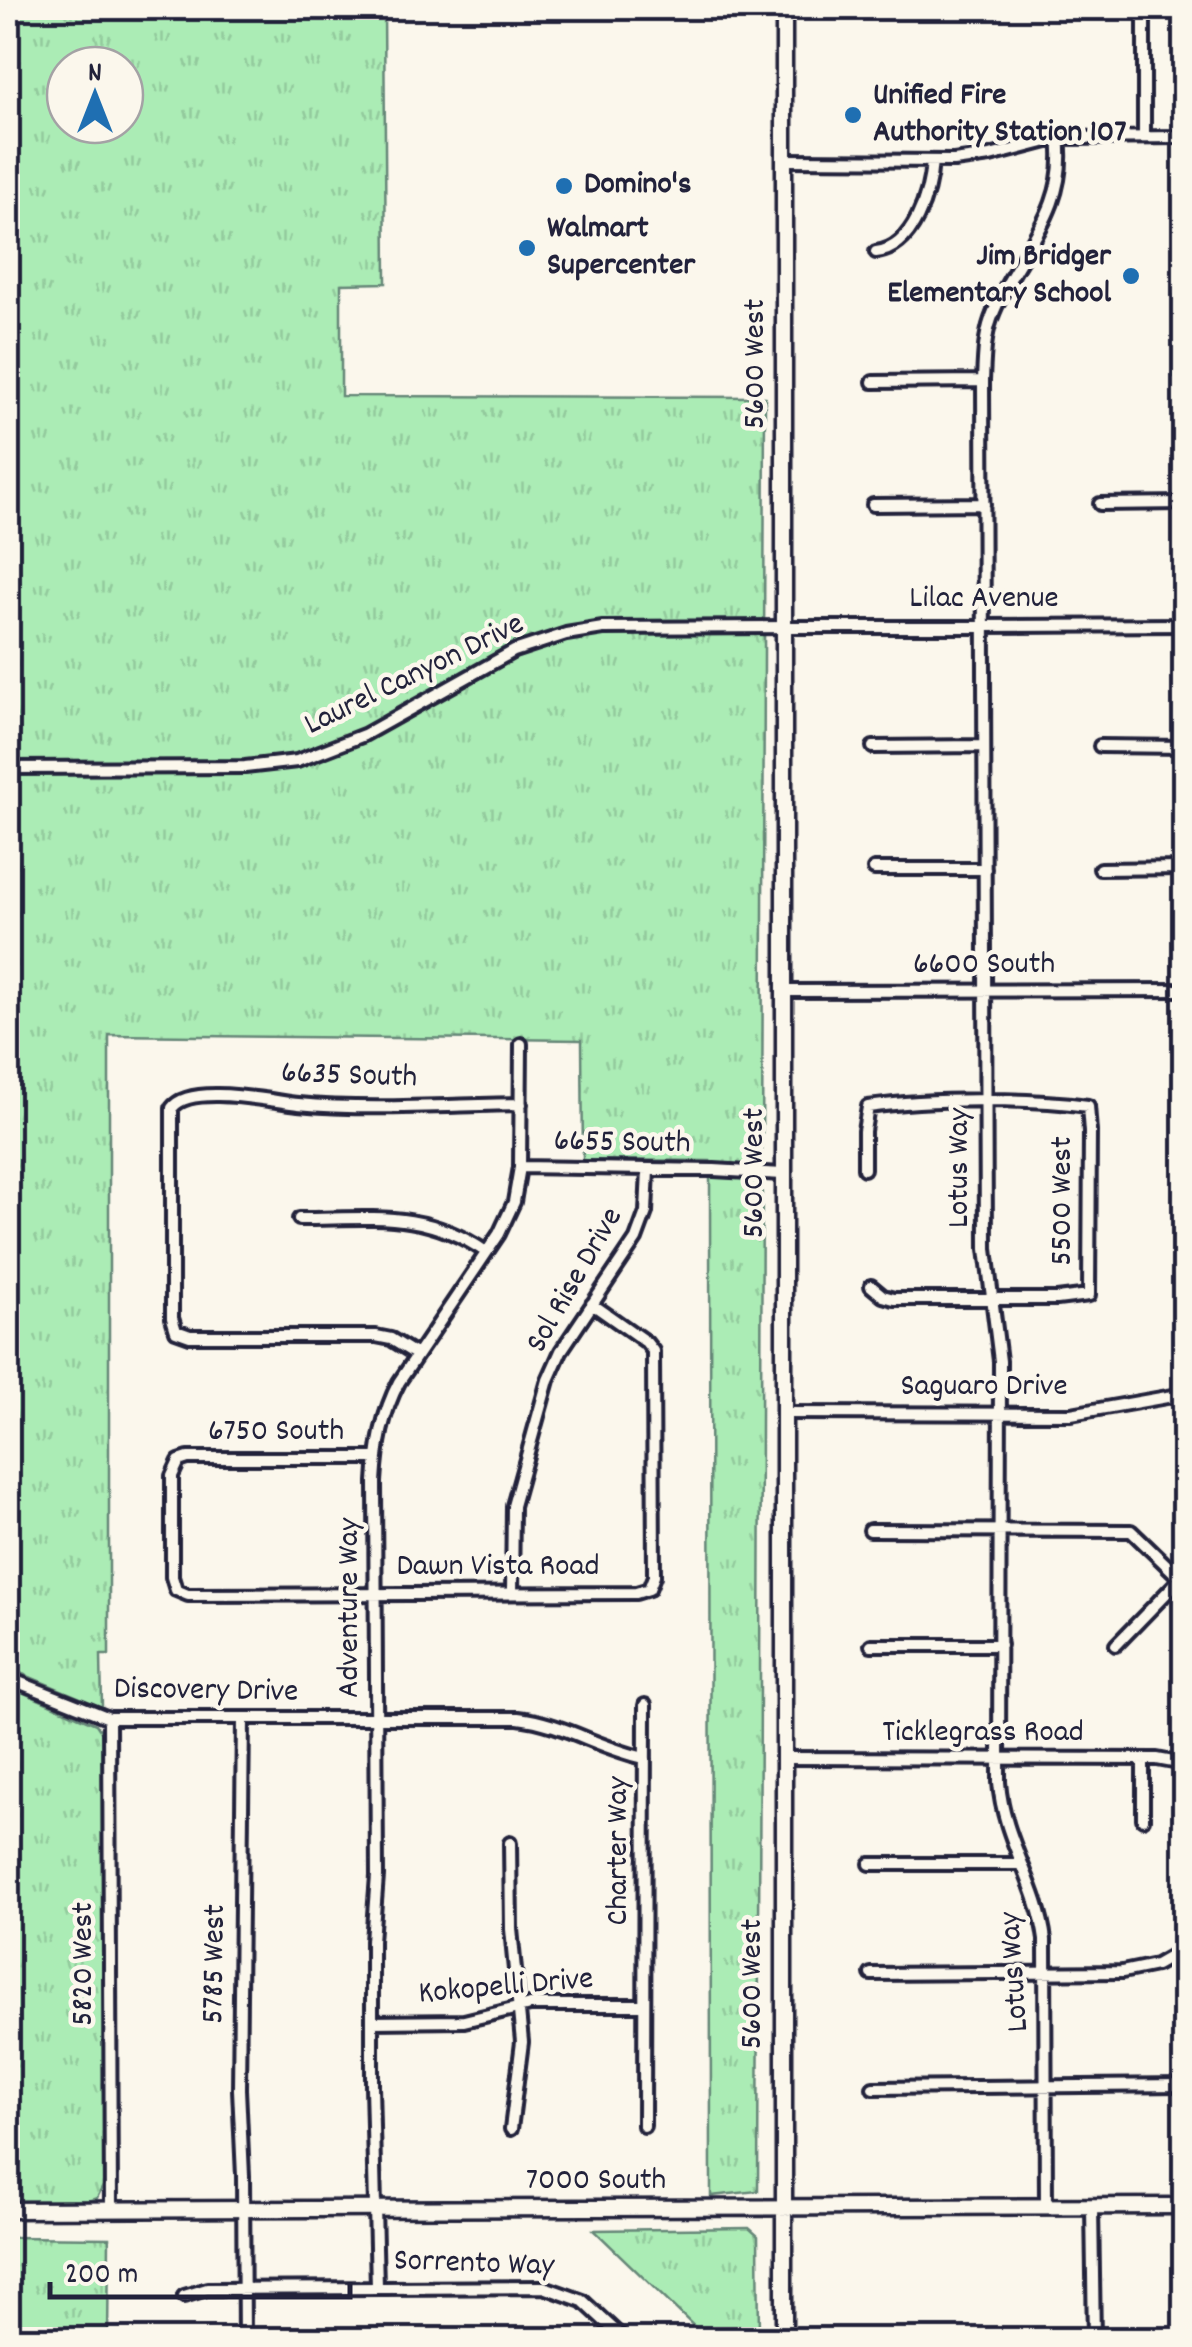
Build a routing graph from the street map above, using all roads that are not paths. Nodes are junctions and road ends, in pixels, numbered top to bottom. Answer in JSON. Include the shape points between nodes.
{"nodes":[{"id":1,"x":784,"y":8,"type":"edge"},
{"id":2,"x":1144,"y":8,"type":"edge"},
{"id":3,"x":1144,"y":137,"type":"junction"},
{"id":4,"x":1184,"y":137,"type":"edge"},
{"id":5,"x":1060,"y":138,"type":"junction"},
{"id":6,"x":784,"y":160,"type":"junction"},
{"id":7,"x":932,"y":161,"type":"junction"},
{"id":8,"x":876,"y":252,"type":"dead end"},
{"id":9,"x":983,"y":381,"type":"junction"},
{"id":10,"x":873,"y":382,"type":"dead end"},
{"id":11,"x":874,"y":504,"type":"dead end"},
{"id":12,"x":984,"y":504,"type":"junction"},
{"id":13,"x":1100,"y":504,"type":"dead end"},
{"id":14,"x":1184,"y":504,"type":"edge"},
{"id":15,"x":984,"y":625,"type":"junction"},
{"id":16,"x":784,"y":626,"type":"junction"},
{"id":17,"x":1184,"y":626,"type":"edge"},
{"id":18,"x":874,"y":746,"type":"dead end"},
{"id":19,"x":984,"y":746,"type":"junction"},
{"id":20,"x":1100,"y":746,"type":"dead end"},
{"id":21,"x":1184,"y":747,"type":"edge"},
{"id":22,"x":8,"y":768,"type":"edge"},
{"id":23,"x":985,"y":868,"type":"junction"},
{"id":24,"x":1184,"y":868,"type":"edge"},
{"id":25,"x":874,"y":869,"type":"dead end"},
{"id":26,"x":1100,"y":869,"type":"dead end"},
{"id":27,"x":985,"y":990,"type":"junction"},
{"id":28,"x":1184,"y":990,"type":"edge"},
{"id":29,"x":784,"y":991,"type":"junction"},
{"id":30,"x":521,"y":1044,"type":"dead end"},
{"id":31,"x":986,"y":1103,"type":"junction"},
{"id":32,"x":521,"y":1104,"type":"junction"},
{"id":33,"x":520,"y":1167,"type":"junction"},
{"id":34,"x":864,"y":1169,"type":"dead end"},
{"id":35,"x":648,"y":1170,"type":"junction"},
{"id":36,"x":783,"y":1174,"type":"junction"},
{"id":37,"x":299,"y":1219,"type":"dead end"},
{"id":38,"x":486,"y":1252,"type":"junction"},
{"id":39,"x":871,"y":1286,"type":"dead end"},
{"id":40,"x":993,"y":1299,"type":"junction"},
{"id":41,"x":592,"y":1304,"type":"junction"},
{"id":42,"x":416,"y":1354,"type":"junction"},
{"id":43,"x":1184,"y":1394,"type":"edge"},
{"id":44,"x":783,"y":1413,"type":"junction"},
{"id":45,"x":1000,"y":1413,"type":"junction"},
{"id":46,"x":376,"y":1458,"type":"junction"},
{"id":47,"x":176,"y":1463,"type":"joint"},
{"id":48,"x":870,"y":1530,"type":"dead end"},
{"id":49,"x":1000,"y":1530,"type":"junction"},
{"id":50,"x":1183,"y":1580,"type":"edge"},
{"id":51,"x":376,"y":1594,"type":"junction"},
{"id":52,"x":512,"y":1594,"type":"junction"},
{"id":53,"x":872,"y":1645,"type":"dead end"},
{"id":54,"x":1000,"y":1645,"type":"junction"},
{"id":55,"x":1116,"y":1645,"type":"dead end"},
{"id":56,"x":8,"y":1678,"type":"edge"},
{"id":57,"x":645,"y":1705,"type":"dead end"},
{"id":58,"x":109,"y":1718,"type":"junction"},
{"id":59,"x":376,"y":1718,"type":"junction"},
{"id":60,"x":243,"y":1719,"type":"junction"},
{"id":61,"x":645,"y":1758,"type":"junction"},
{"id":62,"x":782,"y":1758,"type":"junction"},
{"id":63,"x":1000,"y":1759,"type":"junction"},
{"id":64,"x":1144,"y":1759,"type":"junction"},
{"id":65,"x":1184,"y":1764,"type":"edge"},
{"id":66,"x":1143,"y":1819,"type":"dead end"},
{"id":67,"x":510,"y":1843,"type":"dead end"},
{"id":68,"x":870,"y":1864,"type":"dead end"},
{"id":69,"x":1021,"y":1864,"type":"junction"},
{"id":70,"x":1184,"y":1949,"type":"edge"},
{"id":71,"x":1046,"y":1973,"type":"junction"},
{"id":72,"x":871,"y":1974,"type":"dead end"},
{"id":73,"x":644,"y":2005,"type":"junction"},
{"id":74,"x":519,"y":2006,"type":"junction"},
{"id":75,"x":372,"y":2022,"type":"junction"},
{"id":76,"x":1184,"y":2085,"type":"edge"},
{"id":77,"x":1046,"y":2087,"type":"junction"},
{"id":78,"x":872,"y":2088,"type":"dead end"},
{"id":79,"x":644,"y":2126,"type":"dead end"},
{"id":80,"x":511,"y":2130,"type":"dead end"},
{"id":81,"x":1184,"y":2206,"type":"edge"},
{"id":82,"x":1046,"y":2207,"type":"junction"},
{"id":83,"x":1092,"y":2207,"type":"junction"},
{"id":84,"x":111,"y":2209,"type":"junction"},
{"id":85,"x":782,"y":2209,"type":"junction"},
{"id":86,"x":8,"y":2210,"type":"edge"},
{"id":87,"x":376,"y":2210,"type":"junction"},
{"id":88,"x":244,"y":2211,"type":"junction"},
{"id":89,"x":244,"y":2288,"type":"junction"},
{"id":90,"x":377,"y":2288,"type":"junction"},
{"id":91,"x":184,"y":2296,"type":"dead end"},
{"id":92,"x":244,"y":2340,"type":"edge"},
{"id":93,"x":625,"y":2340,"type":"edge"},
{"id":94,"x":784,"y":2340,"type":"edge"},
{"id":95,"x":1094,"y":2340,"type":"edge"}],
"edges":[{"from":1,"to":6,"type":"main road","name":"5600 West"},
{"from":2,"to":3,"type":"street"},
{"from":3,"to":4,"type":"street"},
{"from":3,"to":5,"type":"street"},
{"from":5,"to":7,"type":"street","via":[[978,158]]},
{"from":5,"to":9,"type":"street","name":"Lotus Way","via":[[1058,189],[994,313]]},
{"from":6,"to":7,"type":"street"},
{"from":6,"to":16,"type":"main road","name":"5600 West"},
{"from":7,"to":8,"type":"street","via":[[927,197],[904,237]]},
{"from":9,"to":10,"type":"street"},
{"from":9,"to":12,"type":"street","name":"Lotus Way"},
{"from":11,"to":12,"type":"street"},
{"from":12,"to":15,"type":"street","name":"Lotus Way"},
{"from":13,"to":14,"type":"street"},
{"from":15,"to":16,"type":"street","name":"Lilac Avenue"},
{"from":15,"to":17,"type":"street","name":"Lilac Avenue"},
{"from":15,"to":19,"type":"street","name":"Lotus Way"},
{"from":16,"to":22,"type":"street","name":"Laurel Canyon Drive","via":[[622,627],[547,639],[485,664],[348,743],[280,764]]},
{"from":16,"to":29,"type":"main road","name":"5600 West"},
{"from":18,"to":19,"type":"street"},
{"from":19,"to":23,"type":"street","name":"Lotus Way"},
{"from":20,"to":21,"type":"street"},
{"from":23,"to":25,"type":"street"},
{"from":23,"to":27,"type":"street","name":"Lotus Way"},
{"from":24,"to":26,"type":"street"},
{"from":27,"to":28,"type":"street","name":"6600 South"},
{"from":27,"to":29,"type":"street","name":"6600 South"},
{"from":27,"to":31,"type":"street","name":"Lotus Way"},
{"from":29,"to":36,"type":"main road","name":"5600 West"},
{"from":30,"to":32,"type":"street","name":"Adventure Way"},
{"from":31,"to":34,"type":"street","via":[[868,1107]]},
{"from":31,"to":40,"type":"street","name":"Lotus Way","via":[[986,1249]]},
{"from":31,"to":40,"type":"street","name":"5500 West","via":[[1088,1106],[1090,1132],[1089,1295]]},
{"from":32,"to":33,"type":"street","name":"Adventure Way"},
{"from":32,"to":42,"type":"street","name":"6635 South","via":[[319,1105],[228,1096],[176,1102],[176,1331],[376,1336]]},
{"from":33,"to":35,"type":"street","name":"6655 South"},
{"from":33,"to":38,"type":"street","name":"Adventure Way","via":[[514,1202]]},
{"from":35,"to":36,"type":"street","name":"6655 South"},
{"from":35,"to":41,"type":"street","name":"Sol Rise Drive","via":[[640,1233]]},
{"from":36,"to":44,"type":"main road","name":"5600 West"},
{"from":37,"to":38,"type":"street","via":[[414,1220]]},
{"from":38,"to":42,"type":"street","name":"Adventure Way"},
{"from":39,"to":40,"type":"street","via":[[894,1299]]},
{"from":40,"to":45,"type":"street","name":"Lotus Way"},
{"from":41,"to":52,"type":"street","name":"Sol Rise Drive","via":[[553,1365],[516,1492]]},
{"from":41,"to":52,"type":"street","name":"Dawn Vista Road","via":[[653,1351],[654,1576],[649,1589],[636,1593]]},
{"from":42,"to":46,"type":"street","name":"Adventure Way","via":[[388,1405]]},
{"from":43,"to":45,"type":"street","name":"Saguaro Drive","via":[[1094,1412]]},
{"from":44,"to":45,"type":"street","name":"Saguaro Drive"},
{"from":44,"to":62,"type":"main road","name":"5600 West"},
{"from":45,"to":49,"type":"street","name":"Lotus Way"},
{"from":46,"to":47,"type":"street","name":"6750 South"},
{"from":46,"to":51,"type":"street","name":"Adventure Way"},
{"from":47,"to":51,"type":"street","name":"Dawn Vista Road","via":[[172,1577],[178,1592]]},
{"from":48,"to":49,"type":"street"},
{"from":49,"to":50,"type":"street","via":[[1131,1531]]},
{"from":49,"to":54,"type":"street","name":"Lotus Way"},
{"from":50,"to":55,"type":"street"},
{"from":51,"to":52,"type":"street","name":"Dawn Vista Road"},
{"from":51,"to":59,"type":"street","name":"Adventure Way"},
{"from":53,"to":54,"type":"street"},
{"from":54,"to":63,"type":"street","name":"Lotus Way"},
{"from":56,"to":58,"type":"street","name":"Discovery Drive"},
{"from":57,"to":61,"type":"street","name":"Charter Way"},
{"from":58,"to":60,"type":"street","name":"Discovery Drive"},
{"from":58,"to":84,"type":"street","name":"5820 West"},
{"from":59,"to":60,"type":"street","name":"Discovery Drive"},
{"from":59,"to":61,"type":"street","name":"Discovery Drive","via":[[533,1720]]},
{"from":59,"to":75,"type":"street","name":"Adventure Way"},
{"from":60,"to":88,"type":"street","name":"5785 West","via":[[238,2089]]},
{"from":61,"to":73,"type":"street","name":"Charter Way"},
{"from":62,"to":63,"type":"street","name":"Ticklegrass Road"},
{"from":62,"to":85,"type":"main road","name":"5600 West"},
{"from":63,"to":64,"type":"street","name":"Ticklegrass Road"},
{"from":63,"to":69,"type":"street","name":"Lotus Way","via":[[1002,1809]]},
{"from":64,"to":65,"type":"street","name":"Ticklegrass Road"},
{"from":64,"to":66,"type":"street"},
{"from":67,"to":74,"type":"street"},
{"from":68,"to":69,"type":"street"},
{"from":69,"to":71,"type":"street","name":"Lotus Way","via":[[1042,1919]]},
{"from":70,"to":71,"type":"street","via":[[1134,1971]]},
{"from":71,"to":72,"type":"street"},
{"from":71,"to":77,"type":"street","name":"Lotus Way"},
{"from":73,"to":74,"type":"street","name":"Kokopelli Drive"},
{"from":73,"to":79,"type":"street","name":"Charter Way"},
{"from":74,"to":75,"type":"street","name":"Kokopelli Drive","via":[[464,2021]]},
{"from":74,"to":80,"type":"street","via":[[522,2047]]},
{"from":75,"to":87,"type":"street","name":"Adventure Way"},
{"from":76,"to":77,"type":"street"},
{"from":77,"to":78,"type":"street"},
{"from":77,"to":82,"type":"street","name":"Lotus Way"},
{"from":81,"to":83,"type":"main road","name":"7000 South"},
{"from":82,"to":83,"type":"main road","name":"7000 South"},
{"from":82,"to":85,"type":"main road","name":"7000 South"},
{"from":83,"to":95,"type":"street"},
{"from":84,"to":86,"type":"main road","name":"7000 South"},
{"from":84,"to":88,"type":"main road","name":"7000 South"},
{"from":85,"to":87,"type":"main road","name":"7000 South"},
{"from":85,"to":94,"type":"main road","name":"5600 West"},
{"from":87,"to":88,"type":"main road","name":"7000 South"},
{"from":87,"to":90,"type":"street","name":"Adventure Way"},
{"from":88,"to":89,"type":"street","name":"5785 West"},
{"from":89,"to":90,"type":"street","name":"Sorrento Way"},
{"from":89,"to":91,"type":"street","name":"Sorrento Way"},
{"from":89,"to":92,"type":"street","name":"5785 West"},
{"from":90,"to":93,"type":"street","name":"Sorrento Way","via":[[553,2288],[589,2305]]}]}
